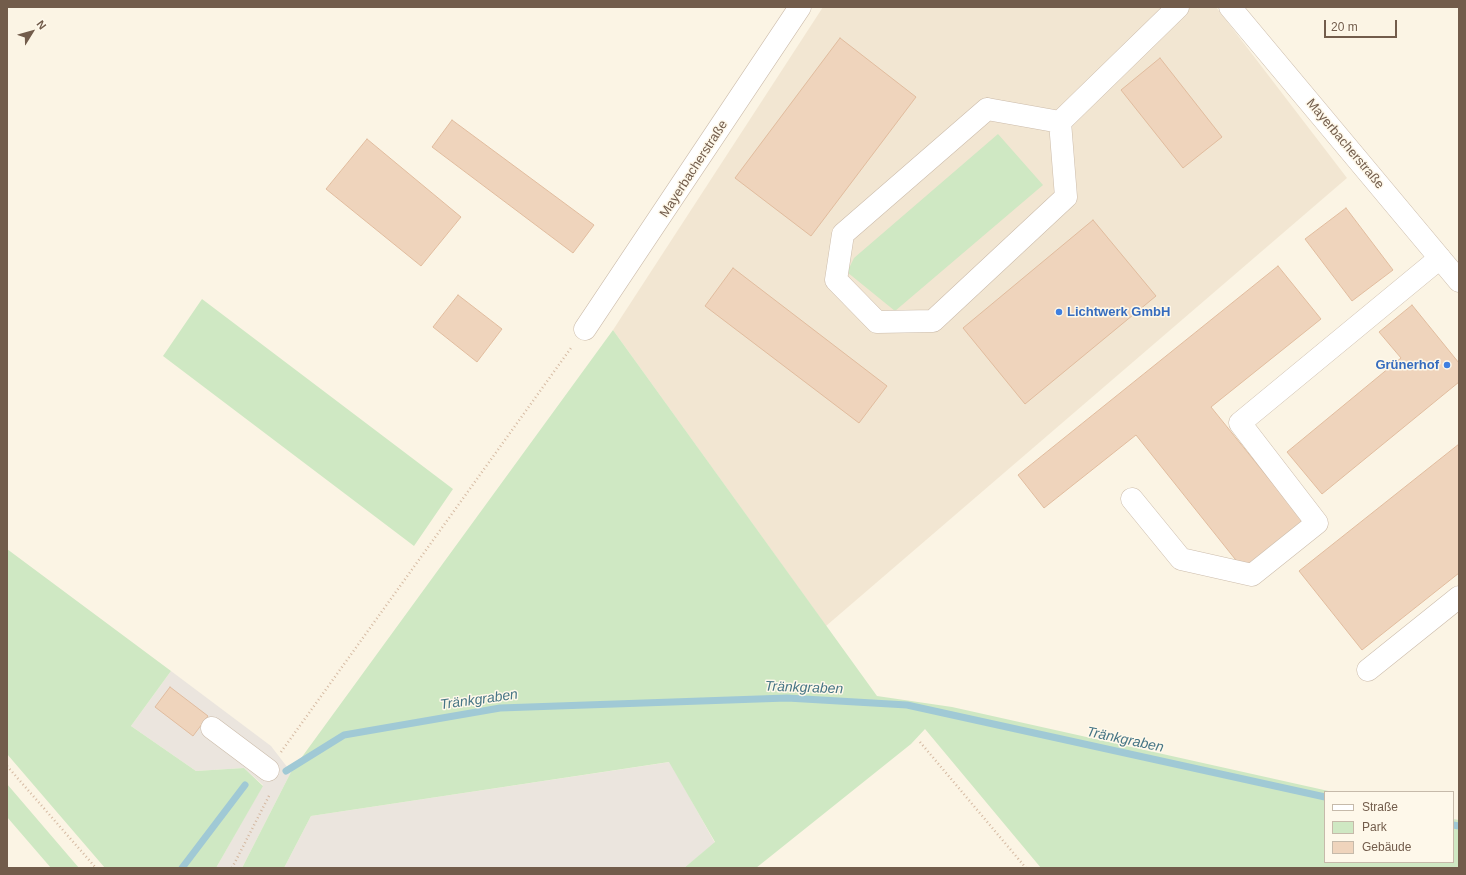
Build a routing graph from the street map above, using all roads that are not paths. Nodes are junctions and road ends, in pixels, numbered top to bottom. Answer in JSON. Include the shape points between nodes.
{"nodes":[{"id":1,"x":800,"y":7,"type":"edge"},
{"id":2,"x":1178,"y":7,"type":"edge"},
{"id":3,"x":1230,"y":7,"type":"edge"},
{"id":4,"x":1060,"y":122,"type":"junction"},
{"id":5,"x":1440,"y":258,"type":"junction"},
{"id":6,"x":1459,"y":281,"type":"edge"},
{"id":7,"x":585,"y":329,"type":"road end"},
{"id":8,"x":1132,"y":499,"type":"dead end"},
{"id":9,"x":1459,"y":597,"type":"edge"},
{"id":10,"x":1368,"y":670,"type":"dead end"},
{"id":11,"x":212,"y":728,"type":"dead end"},
{"id":12,"x":268,"y":770,"type":"road end"}],
"edges":[{"from":1,"to":7,"type":"street","name":"Mayerbacherstraße"},
{"from":2,"to":4,"type":"street"},
{"from":3,"to":5,"type":"street","name":"Mayerbacherstraße"},
{"from":4,"to":4,"type":"street","via":[[987,109],[843,234],[836,280],[877,322],[933,321],[1066,197]]},
{"from":5,"to":6,"type":"street","name":"Mayerbacherstraße"},
{"from":5,"to":8,"type":"street","via":[[1240,423],[1317,523],[1252,576],[1181,559]]},
{"from":9,"to":10,"type":"street"},
{"from":11,"to":12,"type":"street"}]}
